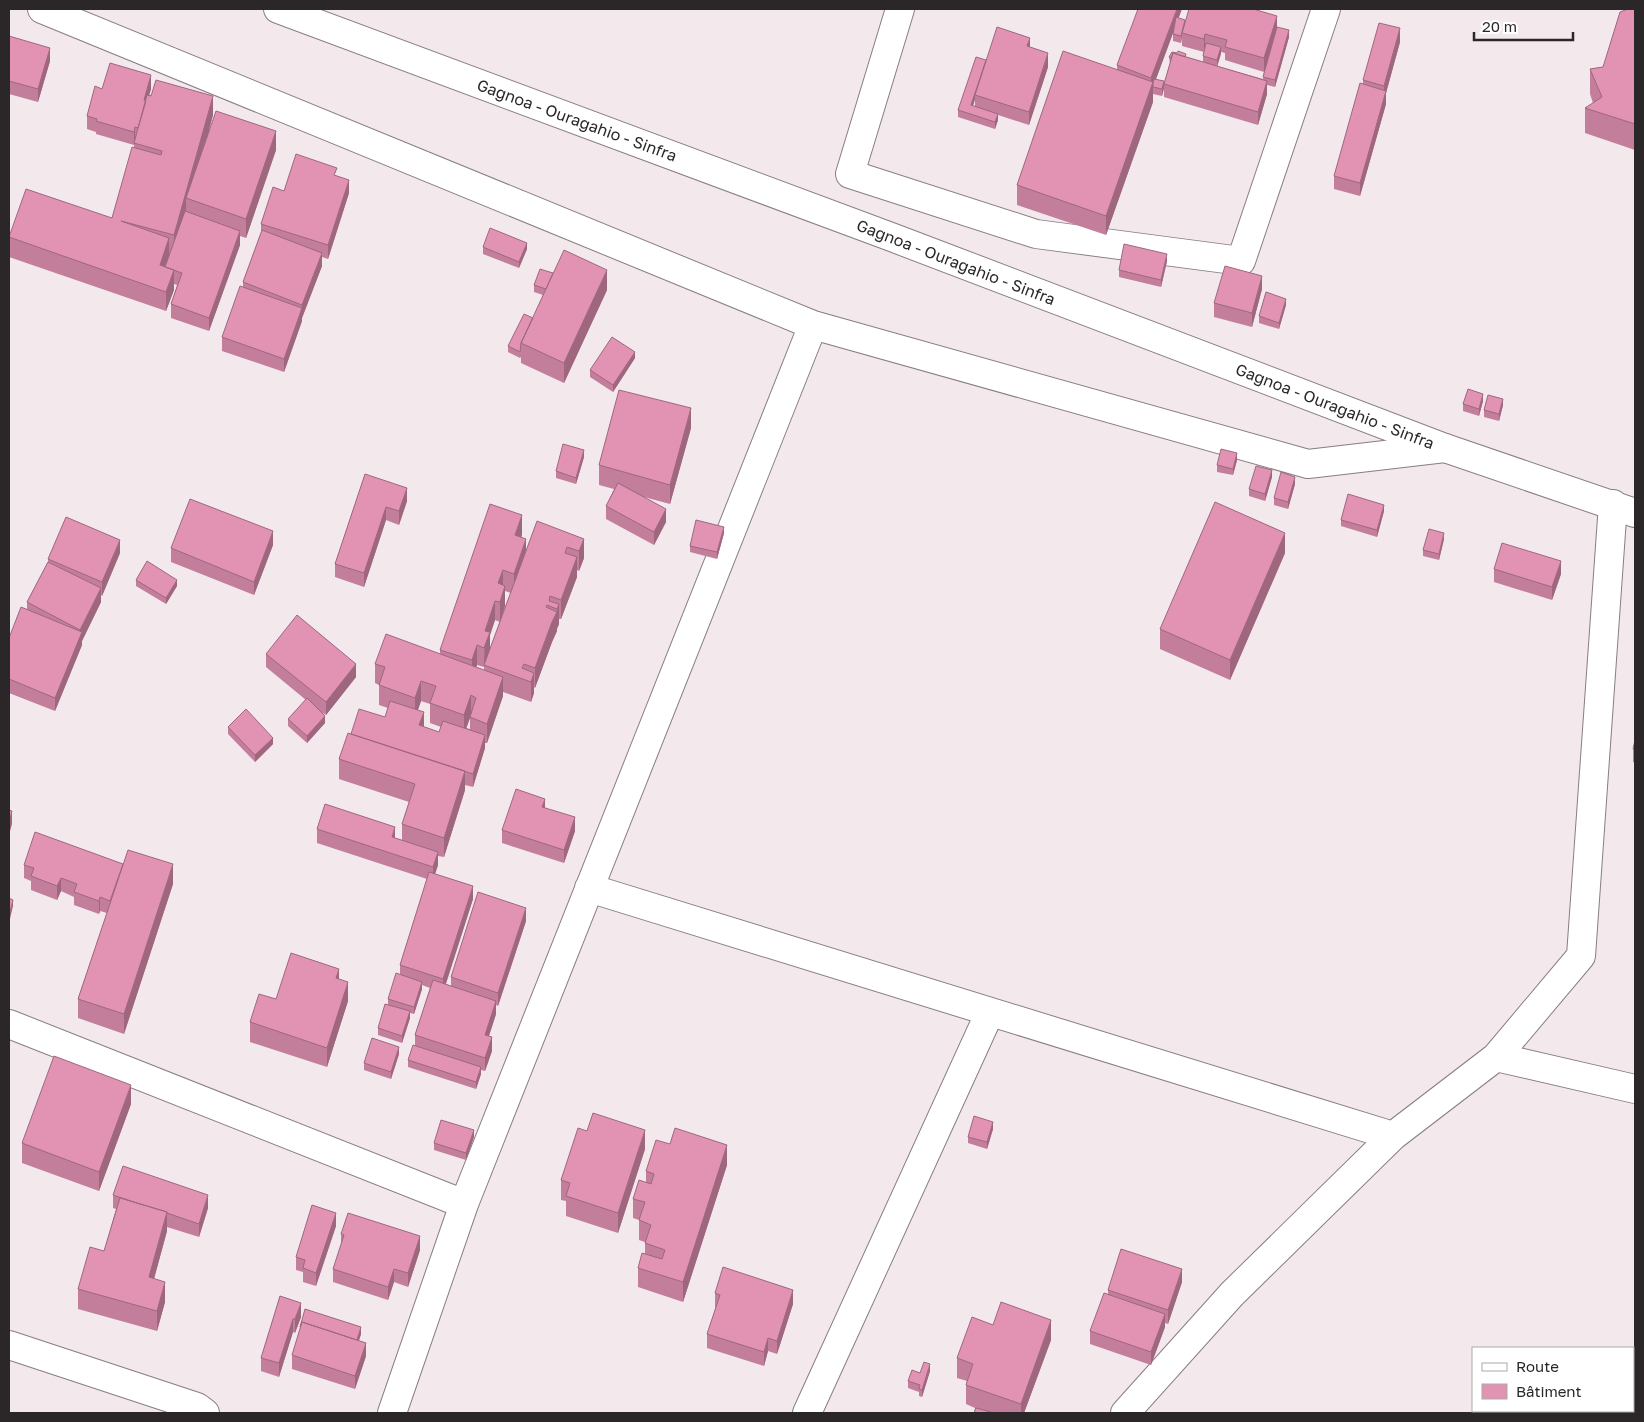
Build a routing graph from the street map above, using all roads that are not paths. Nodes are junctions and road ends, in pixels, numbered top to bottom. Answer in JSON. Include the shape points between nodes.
{"nodes":[{"id":1,"x":42,"y":9,"type":"edge"},
{"id":2,"x":278,"y":9,"type":"edge"},
{"id":3,"x":900,"y":9,"type":"edge"},
{"id":4,"x":1326,"y":9,"type":"edge"},
{"id":5,"x":813,"y":325,"type":"junction"},
{"id":6,"x":1445,"y":448,"type":"junction"},
{"id":7,"x":1624,"y":508,"type":"edge"},
{"id":8,"x":589,"y":888,"type":"junction"},
{"id":9,"x":990,"y":1012,"type":"junction"},
{"id":10,"x":9,"y":1024,"type":"edge"},
{"id":11,"x":1496,"y":1057,"type":"junction"},
{"id":12,"x":1635,"y":1089,"type":"edge"},
{"id":13,"x":1393,"y":1136,"type":"junction"},
{"id":14,"x":464,"y":1204,"type":"junction"},
{"id":15,"x":9,"y":1345,"type":"edge"},
{"id":16,"x":205,"y":1413,"type":"edge"},
{"id":17,"x":392,"y":1413,"type":"edge"},
{"id":18,"x":808,"y":1413,"type":"edge"},
{"id":19,"x":1125,"y":1413,"type":"edge"}],
"edges":[{"from":1,"to":5,"type":"street"},
{"from":2,"to":6,"type":"street","name":"Gagnoa - Ouragahio - Sinfra","via":[[894,238]]},
{"from":3,"to":4,"type":"street","via":[[850,174],[1036,234],[1241,261]]},
{"from":5,"to":6,"type":"street","via":[[1308,464]]},
{"from":5,"to":8,"type":"street"},
{"from":6,"to":7,"type":"street","name":"Gagnoa - Ouragahio - Sinfra"},
{"from":7,"to":11,"type":"street","via":[[1581,956]]},
{"from":8,"to":9,"type":"street"},
{"from":8,"to":14,"type":"street"},
{"from":9,"to":13,"type":"street"},
{"from":9,"to":18,"type":"street"},
{"from":10,"to":14,"type":"street"},
{"from":11,"to":12,"type":"street"},
{"from":11,"to":13,"type":"street"},
{"from":13,"to":19,"type":"street","via":[[1232,1294]]},
{"from":14,"to":17,"type":"street"},
{"from":15,"to":16,"type":"street","via":[[197,1407]]}]}
